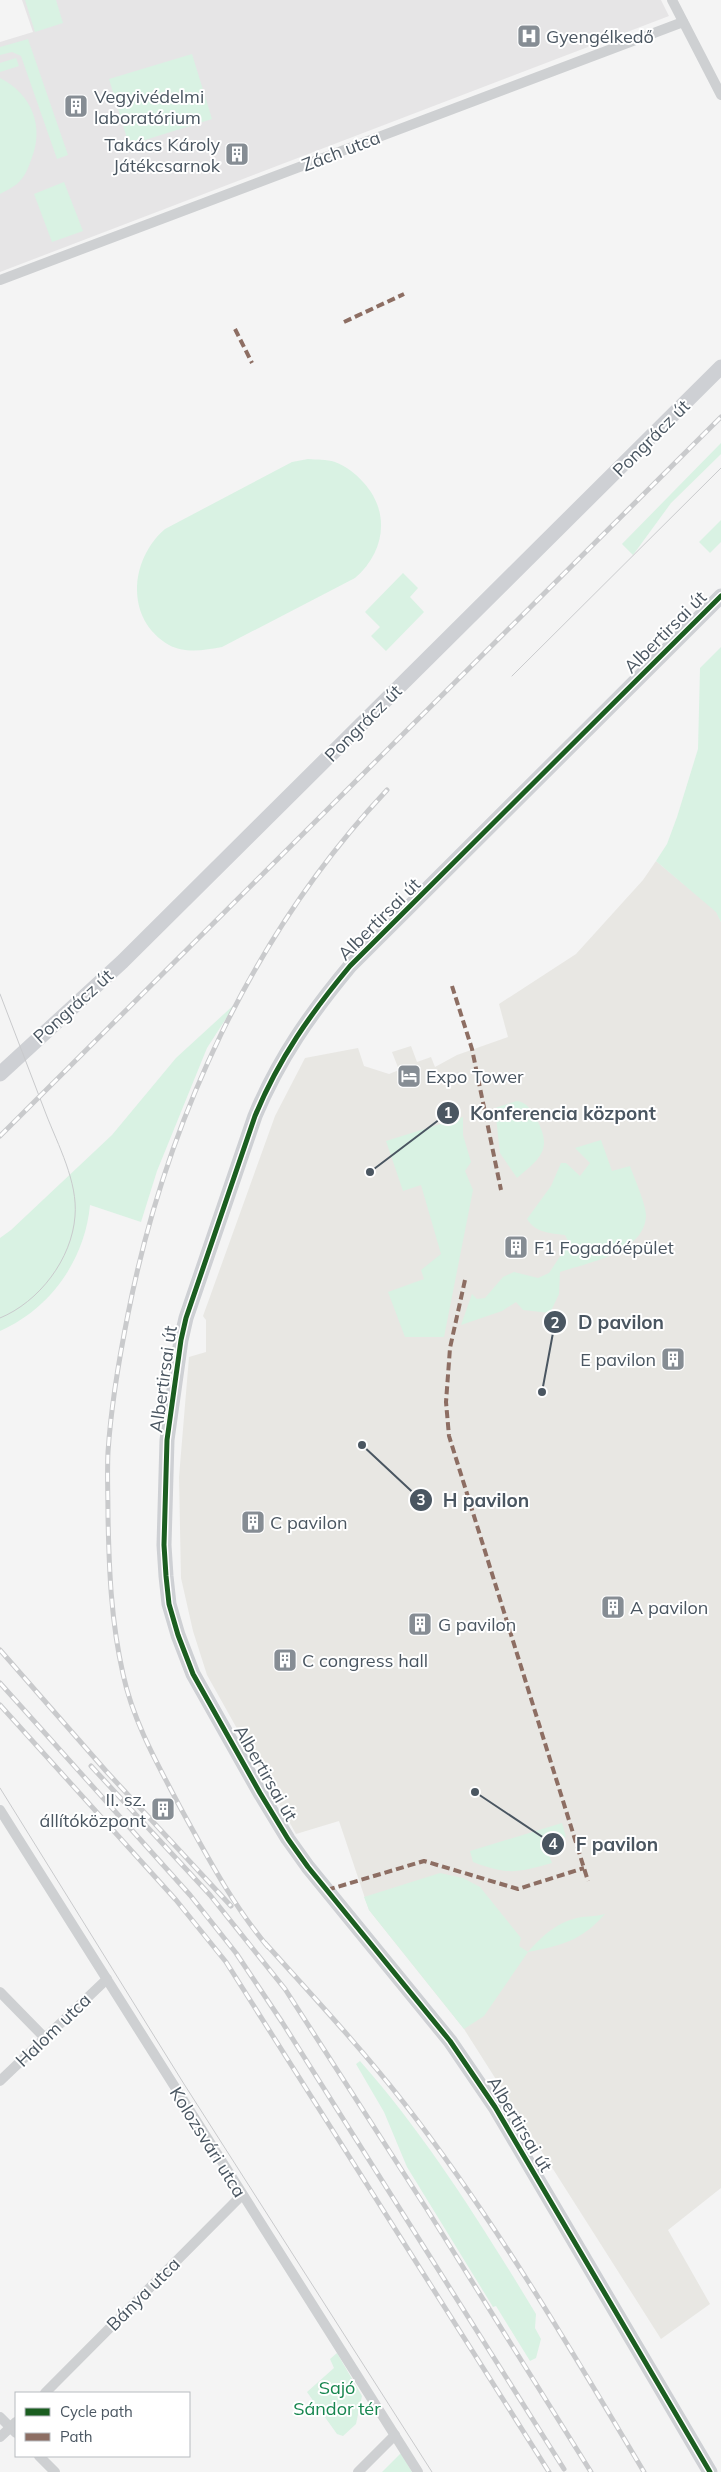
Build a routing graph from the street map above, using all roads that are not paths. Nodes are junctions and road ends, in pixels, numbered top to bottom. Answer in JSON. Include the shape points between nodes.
{"nodes":[{"id":1,"x":672,"y":0,"type":"edge"},
{"id":2,"x":683,"y":22,"type":"junction"},
{"id":3,"x":721,"y":95,"type":"edge"},
{"id":4,"x":0,"y":280,"type":"edge"},
{"id":5,"x":721,"y":366,"type":"edge"},
{"id":6,"x":721,"y":596,"type":"edge"},
{"id":7,"x":0,"y":1074,"type":"edge"},
{"id":8,"x":0,"y":1810,"type":"edge"},
{"id":9,"x":107,"y":1979,"type":"junction"},
{"id":10,"x":0,"y":1992,"type":"edge"},
{"id":11,"x":44,"y":2037,"type":"junction"},
{"id":12,"x":0,"y":2081,"type":"edge"},
{"id":13,"x":242,"y":2196,"type":"junction"},
{"id":14,"x":45,"y":2392,"type":"edge"},
{"id":15,"x":0,"y":2417,"type":"edge"},
{"id":16,"x":14,"y":2427,"type":"edge"},
{"id":17,"x":395,"y":2435,"type":"junction"},
{"id":18,"x":0,"y":2437,"type":"edge"},
{"id":19,"x":39,"y":2457,"type":"edge"},
{"id":20,"x":55,"y":2472,"type":"edge"},
{"id":21,"x":358,"y":2472,"type":"edge"},
{"id":22,"x":418,"y":2472,"type":"edge"},
{"id":23,"x":710,"y":2472,"type":"edge"}],
"edges":[{"from":1,"to":2,"type":"street"},
{"from":2,"to":3,"type":"street"},
{"from":2,"to":4,"type":"street","name":"Zách utca"},
{"from":5,"to":7,"type":"street","name":"Pongrácz út","via":[[122,962]]},
{"from":6,"to":23,"type":"street","name":"Albertirsai út","via":[[350,966],[296,1036],[255,1116],[186,1318],[167,1440],[164,1545],[170,1604],[193,1674],[260,1793],[308,1867],[450,2041],[495,2107]]},
{"from":8,"to":9,"type":"street","name":"Kolozsvári utca"},
{"from":9,"to":11,"type":"street","name":"Halom utca"},
{"from":9,"to":13,"type":"street","name":"Kolozsvári utca"},
{"from":10,"to":11,"type":"street"},
{"from":11,"to":12,"type":"street","name":"Halom utca"},
{"from":13,"to":14,"type":"street","name":"Bánya utca"},
{"from":13,"to":17,"type":"street","name":"Kolozsvári utca"},
{"from":15,"to":16,"type":"street"},
{"from":16,"to":18,"type":"street"},
{"from":17,"to":21,"type":"street"},
{"from":17,"to":22,"type":"street","name":"Kolozsvári utca"},
{"from":19,"to":20,"type":"street"}]}
